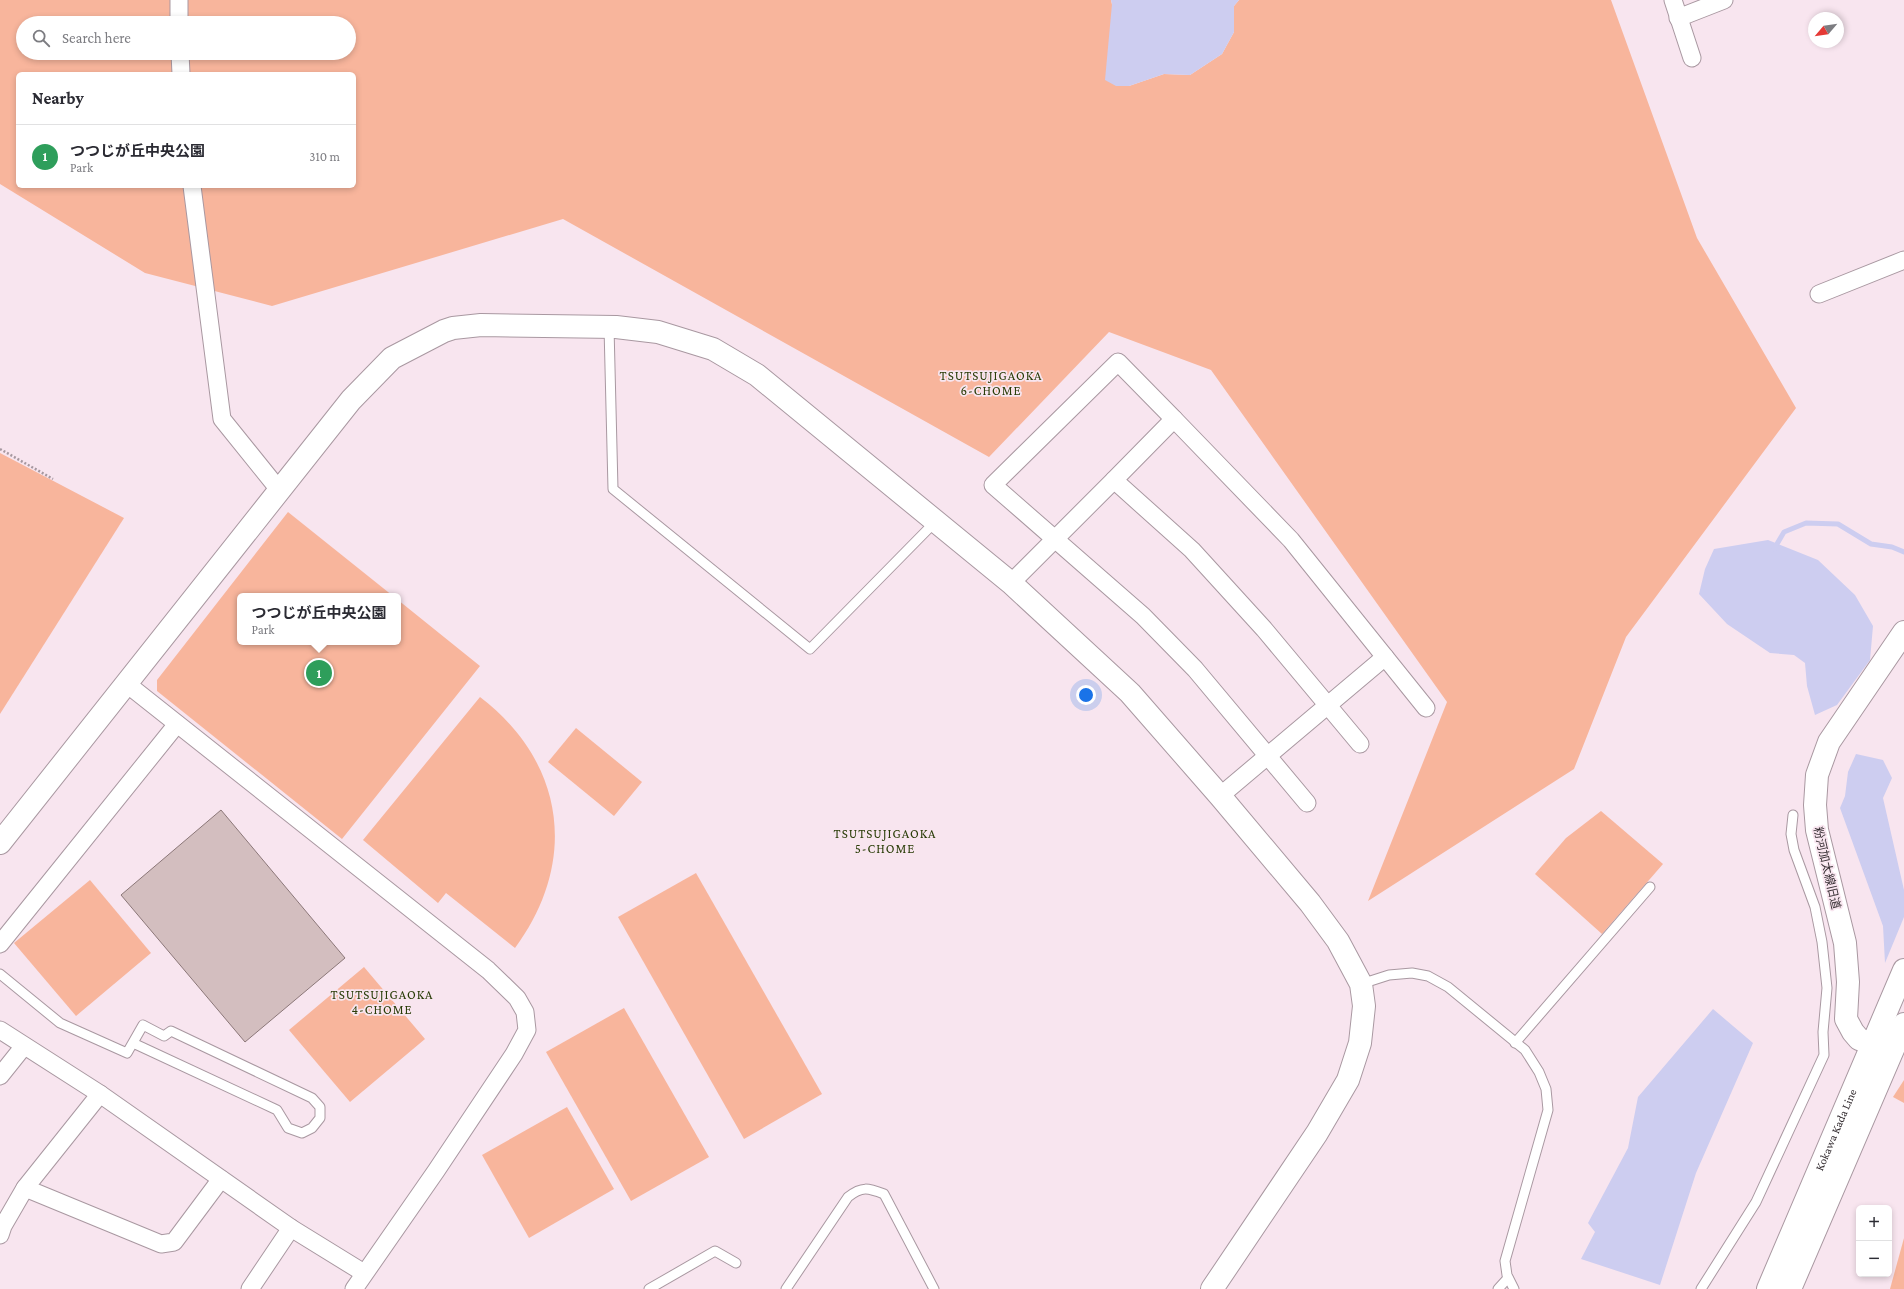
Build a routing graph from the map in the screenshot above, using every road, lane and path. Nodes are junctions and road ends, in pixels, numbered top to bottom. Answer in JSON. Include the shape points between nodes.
{"nodes":[{"id":1,"x":179,"y":0,"type":"edge"},
{"id":2,"x":1673,"y":0,"type":"edge"},
{"id":3,"x":1724,"y":0,"type":"edge"},
{"id":4,"x":179,"y":16,"type":"edge"},
{"id":5,"x":1678,"y":18,"type":"junction"},
{"id":6,"x":1692,"y":58,"type":"dead end"},
{"id":7,"x":180,"y":60,"type":"edge"},
{"id":8,"x":181,"y":72,"type":"edge"},
{"id":9,"x":192,"y":188,"type":"edge"},
{"id":10,"x":1904,"y":260,"type":"edge"},
{"id":11,"x":1819,"y":294,"type":"dead end"},
{"id":12,"x":609,"y":326,"type":"junction"},
{"id":13,"x":1174,"y":419,"type":"junction"},
{"id":14,"x":0,"y":449,"type":"edge"},
{"id":15,"x":53,"y":479,"type":"dead end"},
{"id":16,"x":1114,"y":480,"type":"junction"},
{"id":17,"x":280,"y":492,"type":"junction"},
{"id":18,"x":936,"y":521,"type":"junction"},
{"id":19,"x":1055,"y":539,"type":"junction"},
{"id":20,"x":1011,"y":583,"type":"junction"},
{"id":21,"x":1904,"y":632,"type":"edge"},
{"id":22,"x":1385,"y":657,"type":"junction"},
{"id":23,"x":127,"y":684,"type":"junction"},
{"id":24,"x":1328,"y":705,"type":"junction"},
{"id":25,"x":1426,"y":708,"type":"dead end"},
{"id":26,"x":177,"y":724,"type":"junction"},
{"id":27,"x":1360,"y":744,"type":"dead end"},
{"id":28,"x":1268,"y":755,"type":"junction"},
{"id":29,"x":1220,"y":796,"type":"junction"},
{"id":30,"x":1307,"y":803,"type":"dead end"},
{"id":31,"x":1792,"y":815,"type":"dead end"},
{"id":32,"x":0,"y":842,"type":"edge"},
{"id":33,"x":1650,"y":887,"type":"dead end"},
{"id":34,"x":0,"y":944,"type":"edge"},
{"id":35,"x":1904,"y":970,"type":"edge"},
{"id":36,"x":0,"y":974,"type":"edge"},
{"id":37,"x":1360,"y":984,"type":"junction"},
{"id":38,"x":1904,"y":1024,"type":"edge"},
{"id":39,"x":0,"y":1030,"type":"edge"},
{"id":40,"x":133,"y":1043,"type":"junction"},
{"id":41,"x":1515,"y":1043,"type":"junction"},
{"id":42,"x":1872,"y":1044,"type":"junction"},
{"id":43,"x":24,"y":1046,"type":"junction"},
{"id":44,"x":0,"y":1076,"type":"edge"},
{"id":45,"x":100,"y":1094,"type":"junction"},
{"id":46,"x":221,"y":1179,"type":"junction"},
{"id":47,"x":25,"y":1188,"type":"junction"},
{"id":48,"x":291,"y":1228,"type":"junction"},
{"id":49,"x":0,"y":1235,"type":"edge"},
{"id":50,"x":736,"y":1263,"type":"dead end"},
{"id":51,"x":364,"y":1273,"type":"junction"},
{"id":52,"x":1508,"y":1278,"type":"junction"},
{"id":53,"x":790,"y":1286,"type":"edge"},
{"id":54,"x":250,"y":1289,"type":"edge"},
{"id":55,"x":354,"y":1289,"type":"edge"},
{"id":56,"x":649,"y":1289,"type":"edge"},
{"id":57,"x":934,"y":1289,"type":"edge"},
{"id":58,"x":1212,"y":1289,"type":"edge"},
{"id":59,"x":1498,"y":1289,"type":"edge"},
{"id":60,"x":1514,"y":1289,"type":"edge"},
{"id":61,"x":1701,"y":1289,"type":"edge"},
{"id":62,"x":1768,"y":1289,"type":"edge"},
{"id":63,"x":1790,"y":1289,"type":"edge"}],
"edges":[{"from":1,"to":4,"type":"street"},
{"from":2,"to":5,"type":"street"},
{"from":3,"to":5,"type":"street"},
{"from":5,"to":6,"type":"street"},
{"from":7,"to":8,"type":"street"},
{"from":9,"to":17,"type":"street","via":[[222,420]]},
{"from":10,"to":11,"type":"street"},
{"from":12,"to":17,"type":"street","via":[[481,325],[444,331],[392,358],[351,400]]},
{"from":12,"to":18,"type":"street","via":[[658,332],[713,349],[751,371]]},
{"from":12,"to":18,"type":"lane","via":[[612,489],[810,650]]},
{"from":13,"to":16,"type":"street"},
{"from":13,"to":19,"type":"street","via":[[1118,362],[993,485]]},
{"from":13,"to":22,"type":"street","via":[[1291,540]]},
{"from":14,"to":15,"type":"path"},
{"from":16,"to":19,"type":"street"},
{"from":16,"to":24,"type":"street","via":[[1192,550],[1264,629]]},
{"from":17,"to":23,"type":"street"},
{"from":18,"to":20,"type":"street"},
{"from":19,"to":20,"type":"street"},
{"from":19,"to":28,"type":"street","via":[[1148,621],[1195,669]]},
{"from":20,"to":29,"type":"street","via":[[1130,693]]},
{"from":21,"to":42,"type":"street","name":"粉河加太線旧道","via":[[1830,742],[1817,775],[1817,830],[1845,943],[1848,982],[1846,1019],[1859,1039]]},
{"from":22,"to":24,"type":"street"},
{"from":22,"to":25,"type":"street"},
{"from":23,"to":26,"type":"street"},
{"from":23,"to":32,"type":"street"},
{"from":24,"to":27,"type":"street"},
{"from":24,"to":28,"type":"street"},
{"from":26,"to":34,"type":"street"},
{"from":26,"to":51,"type":"street","via":[[488,970],[517,998],[525,1012],[527,1030],[514,1054]]},
{"from":28,"to":29,"type":"street"},
{"from":28,"to":30,"type":"street"},
{"from":29,"to":37,"type":"street","via":[[1338,940]]},
{"from":31,"to":61,"type":"lane","via":[[1791,834],[1794,850],[1815,907],[1822,942],[1827,988],[1823,1032],[1824,1055],[1756,1202]]},
{"from":33,"to":41,"type":"lane"},
{"from":35,"to":42,"type":"street","name":"Kokawa Kada Line"},
{"from":36,"to":40,"type":"lane","via":[[60,1023],[127,1053]]},
{"from":37,"to":41,"type":"lane","via":[[1412,973],[1428,976],[1448,987]]},
{"from":37,"to":58,"type":"street","via":[[1364,1006],[1360,1044],[1348,1080],[1317,1132]]},
{"from":38,"to":63,"type":"street","name":"Kokawa Kada Line"},
{"from":39,"to":43,"type":"street"},
{"from":40,"to":40,"type":"lane","via":[[143,1025],[164,1036],[171,1031],[312,1098],[320,1107],[320,1118],[312,1128],[302,1133],[288,1128],[277,1110]]},
{"from":41,"to":52,"type":"lane","via":[[1525,1050],[1539,1072],[1546,1089],[1548,1110],[1505,1261]]},
{"from":42,"to":62,"type":"street","name":"Kokawa Kada Line"},
{"from":43,"to":44,"type":"street"},
{"from":43,"to":45,"type":"street"},
{"from":45,"to":46,"type":"street"},
{"from":45,"to":47,"type":"street"},
{"from":46,"to":47,"type":"street","via":[[174,1242],[161,1244]]},
{"from":46,"to":48,"type":"street"},
{"from":47,"to":49,"type":"street"},
{"from":48,"to":51,"type":"street"},
{"from":48,"to":54,"type":"street"},
{"from":50,"to":56,"type":"lane","via":[[715,1251]]},
{"from":51,"to":55,"type":"street"},
{"from":52,"to":59,"type":"lane"},
{"from":52,"to":60,"type":"lane"},
{"from":53,"to":57,"type":"lane","via":[[848,1196],[858,1190],[870,1189],[884,1194]]}]}
